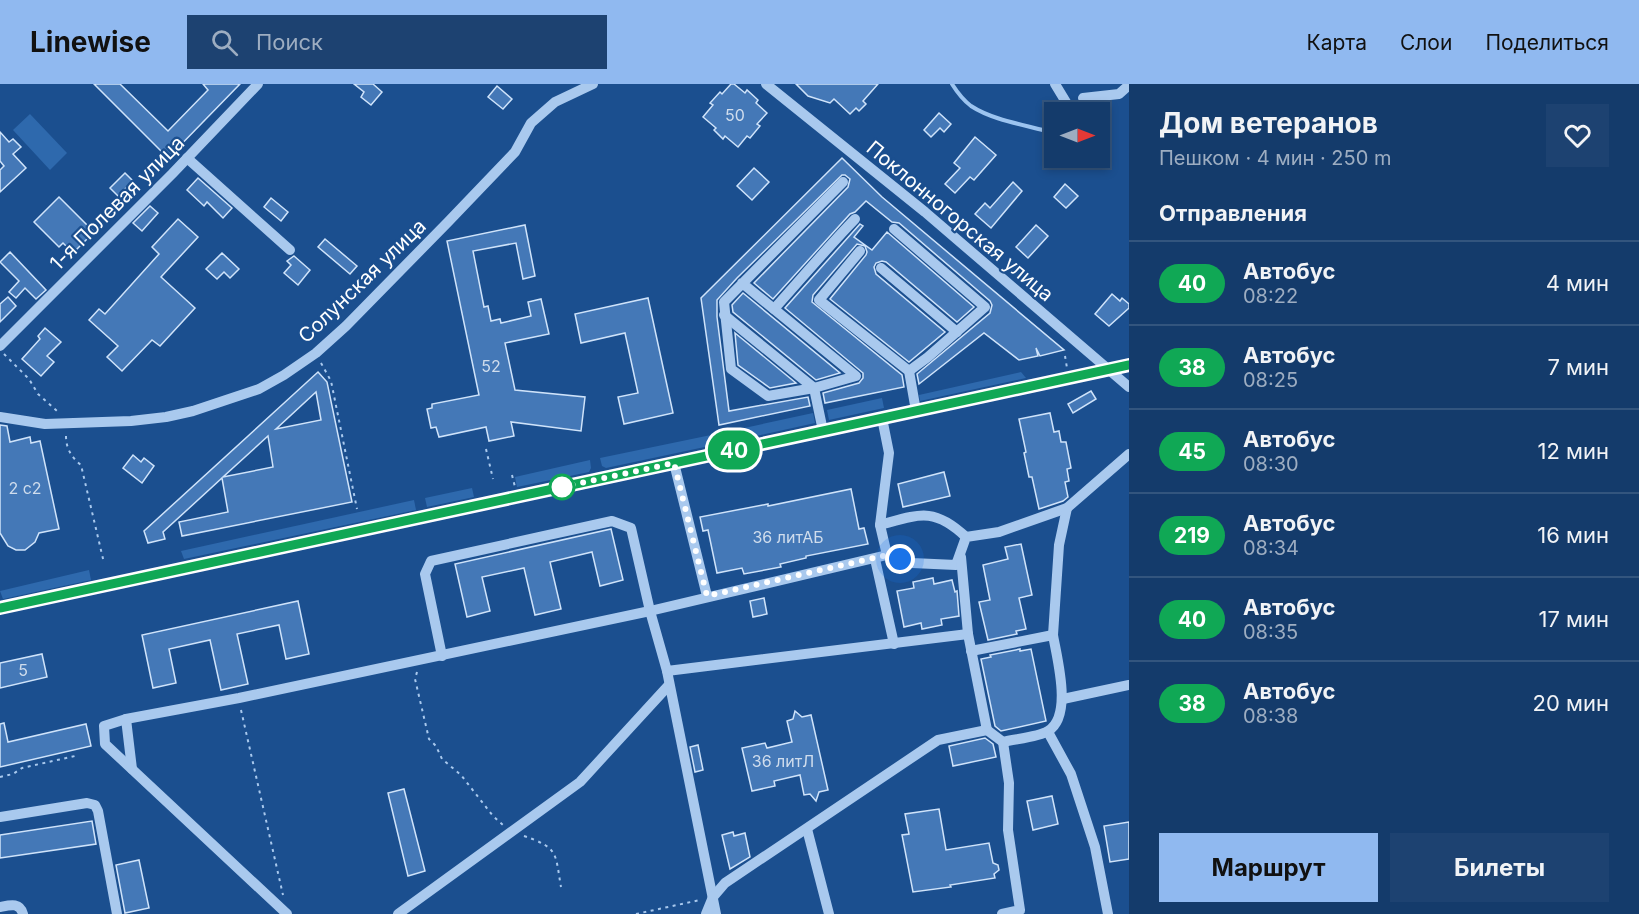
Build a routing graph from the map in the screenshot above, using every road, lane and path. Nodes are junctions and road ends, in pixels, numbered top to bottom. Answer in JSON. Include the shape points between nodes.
{"nodes":[{"id":1,"x":258,"y":84,"type":"edge"},
{"id":2,"x":593,"y":84,"type":"edge"},
{"id":3,"x":766,"y":84,"type":"edge"},
{"id":4,"x":1055,"y":84,"type":"edge"},
{"id":5,"x":1129,"y":85,"type":"edge"},
{"id":6,"x":1083,"y":98,"type":"dead end"},
{"id":7,"x":1066,"y":102,"type":"edge"},
{"id":8,"x":187,"y":158,"type":"junction"},
{"id":9,"x":843,"y":182,"type":"dead end"},
{"id":10,"x":855,"y":219,"type":"dead end"},
{"id":11,"x":894,"y":229,"type":"dead end"},
{"id":12,"x":290,"y":250,"type":"dead end"},
{"id":13,"x":860,"y":251,"type":"dead end"},
{"id":14,"x":881,"y":268,"type":"dead end"},
{"id":15,"x":742,"y":283,"type":"junction"},
{"id":16,"x":774,"y":309,"type":"junction"},
{"id":17,"x":724,"y":315,"type":"junction"},
{"id":18,"x":957,"y":332,"type":"junction"},
{"id":19,"x":0,"y":348,"type":"edge"},
{"id":20,"x":316,"y":352,"type":"junction"},
{"id":21,"x":1065,"y":356,"type":"dead end"},
{"id":22,"x":1129,"y":365,"type":"edge"},
{"id":23,"x":1067,"y":369,"type":"dead end"},
{"id":24,"x":1108,"y":369,"type":"junction"},
{"id":25,"x":909,"y":371,"type":"junction"},
{"id":26,"x":1129,"y":387,"type":"edge"},
{"id":27,"x":814,"y":388,"type":"junction"},
{"id":28,"x":916,"y":411,"type":"junction"},
{"id":29,"x":0,"y":417,"type":"edge"},
{"id":30,"x":882,"y":418,"type":"junction"},
{"id":31,"x":65,"y":423,"type":"junction"},
{"id":32,"x":823,"y":431,"type":"junction"},
{"id":33,"x":486,"y":449,"type":"dead end"},
{"id":34,"x":1129,"y":454,"type":"edge"},
{"id":35,"x":674,"y":463,"type":"junction"},
{"id":36,"x":512,"y":475,"type":"dead end"},
{"id":37,"x":493,"y":479,"type":"dead end"},
{"id":38,"x":515,"y":487,"type":"dead end"},
{"id":39,"x":1067,"y":508,"type":"junction"},
{"id":40,"x":357,"y":509,"type":"dead end"},
{"id":41,"x":880,"y":525,"type":"junction"},
{"id":42,"x":966,"y":537,"type":"junction"},
{"id":43,"x":887,"y":555,"type":"junction"},
{"id":44,"x":961,"y":557,"type":"junction"},
{"id":45,"x":875,"y":559,"type":"junction"},
{"id":46,"x":104,"y":563,"type":"dead end"},
{"id":47,"x":707,"y":596,"type":"junction"},
{"id":48,"x":0,"y":608,"type":"edge"},
{"id":49,"x":650,"y":611,"type":"junction"},
{"id":50,"x":968,"y":634,"type":"junction"},
{"id":51,"x":1053,"y":634,"type":"junction"},
{"id":52,"x":894,"y":644,"type":"junction"},
{"id":53,"x":971,"y":651,"type":"junction"},
{"id":54,"x":442,"y":656,"type":"junction"},
{"id":55,"x":421,"y":661,"type":"junction"},
{"id":56,"x":667,"y":671,"type":"junction"},
{"id":57,"x":669,"y":685,"type":"junction"},
{"id":58,"x":1129,"y":685,"type":"edge"},
{"id":59,"x":239,"y":698,"type":"junction"},
{"id":60,"x":1063,"y":699,"type":"junction"},
{"id":61,"x":126,"y":719,"type":"junction"},
{"id":62,"x":987,"y":730,"type":"junction"},
{"id":63,"x":1048,"y":732,"type":"junction"},
{"id":64,"x":1003,"y":742,"type":"junction"},
{"id":65,"x":75,"y":756,"type":"dead end"},
{"id":66,"x":132,"y":769,"type":"junction"},
{"id":67,"x":0,"y":777,"type":"edge"},
{"id":68,"x":0,"y":817,"type":"edge"},
{"id":69,"x":807,"y":829,"type":"junction"},
{"id":70,"x":512,"y":832,"type":"junction"},
{"id":71,"x":561,"y":887,"type":"dead end"},
{"id":72,"x":712,"y":897,"type":"junction"},
{"id":73,"x":0,"y":907,"type":"edge"},
{"id":74,"x":286,"y":908,"type":"edge"},
{"id":75,"x":1021,"y":912,"type":"edge"},
{"id":76,"x":23,"y":914,"type":"edge"},
{"id":77,"x":117,"y":914,"type":"edge"},
{"id":78,"x":398,"y":914,"type":"edge"},
{"id":79,"x":636,"y":914,"type":"edge"},
{"id":80,"x":706,"y":914,"type":"edge"},
{"id":81,"x":716,"y":914,"type":"edge"},
{"id":82,"x":829,"y":914,"type":"edge"},
{"id":83,"x":1002,"y":914,"type":"edge"},
{"id":84,"x":1108,"y":914,"type":"edge"}],
"edges":[{"from":1,"to":8,"type":"street","name":"1-я Полевая улица"},
{"from":2,"to":20,"type":"street","name":"Солунская улица","via":[[555,102],[531,123],[515,153]]},
{"from":3,"to":24,"type":"street","name":"Поклонногорская улица","via":[[925,212]]},
{"from":4,"to":7,"type":"street"},
{"from":5,"to":6,"type":"street","via":[[1119,94]]},
{"from":8,"to":12,"type":"street"},
{"from":8,"to":19,"type":"street","name":"1-я Полевая улица"},
{"from":9,"to":15,"type":"street"},
{"from":10,"to":16,"type":"street"},
{"from":11,"to":18,"type":"street","via":[[985,307]]},
{"from":13,"to":25,"type":"street","via":[[819,300]]},
{"from":14,"to":18,"type":"street"},
{"from":15,"to":16,"type":"street"},
{"from":15,"to":17,"type":"street","via":[[724,302]]},
{"from":16,"to":27,"type":"street","via":[[856,376]]},
{"from":17,"to":27,"type":"street"},
{"from":17,"to":27,"type":"street","via":[[731,369],[768,396]]},
{"from":18,"to":25,"type":"street"},
{"from":19,"to":31,"type":"path"},
{"from":20,"to":31,"type":"street","name":"Солунская улица","via":[[259,389],[193,411],[131,421]]},
{"from":20,"to":40,"type":"path","via":[[331,381]]},
{"from":21,"to":23,"type":"path"},
{"from":22,"to":24,"type":"street"},
{"from":24,"to":26,"type":"street","name":"Поклонногорская улица"},
{"from":24,"to":28,"type":"street"},
{"from":25,"to":28,"type":"street"},
{"from":27,"to":32,"type":"street"},
{"from":28,"to":30,"type":"street"},
{"from":29,"to":31,"type":"street","name":"Солунская улица"},
{"from":30,"to":32,"type":"street"},
{"from":30,"to":41,"type":"street","via":[[890,453]]},
{"from":31,"to":46,"type":"path","via":[[66,444],[73,459],[81,465]]},
{"from":32,"to":35,"type":"street"},
{"from":33,"to":37,"type":"path"},
{"from":34,"to":39,"type":"street"},
{"from":35,"to":47,"type":"street"},
{"from":35,"to":48,"type":"street"},
{"from":36,"to":38,"type":"path"},
{"from":39,"to":42,"type":"street","via":[[999,532]]},
{"from":39,"to":51,"type":"street","via":[[1059,545]]},
{"from":41,"to":42,"type":"street","via":[[930,514],[950,522]]},
{"from":41,"to":43,"type":"street"},
{"from":42,"to":44,"type":"street"},
{"from":43,"to":44,"type":"street","via":[[912,563],[956,565]]},
{"from":43,"to":45,"type":"street"},
{"from":44,"to":50,"type":"street"},
{"from":45,"to":47,"type":"street"},
{"from":45,"to":52,"type":"street"},
{"from":47,"to":49,"type":"street"},
{"from":49,"to":54,"type":"street"},
{"from":49,"to":54,"type":"street","via":[[631,528],[612,521],[431,561],[425,574]]},
{"from":49,"to":56,"type":"street"},
{"from":50,"to":52,"type":"street"},
{"from":50,"to":53,"type":"street"},
{"from":51,"to":53,"type":"street"},
{"from":51,"to":60,"type":"street"},
{"from":52,"to":56,"type":"street"},
{"from":53,"to":62,"type":"street"},
{"from":54,"to":55,"type":"street"},
{"from":55,"to":59,"type":"street"},
{"from":55,"to":70,"type":"path","via":[[415,679],[429,739],[442,759]]},
{"from":56,"to":57,"type":"street"},
{"from":57,"to":70,"type":"street","via":[[580,782]]},
{"from":57,"to":72,"type":"street"},
{"from":58,"to":60,"type":"street"},
{"from":59,"to":61,"type":"street"},
{"from":59,"to":74,"type":"path"},
{"from":60,"to":63,"type":"street","via":[[1059,721]]},
{"from":61,"to":66,"type":"street"},
{"from":61,"to":66,"type":"street","via":[[104,726],[103,734],[105,744]]},
{"from":62,"to":64,"type":"street"},
{"from":62,"to":69,"type":"street","via":[[938,740]]},
{"from":63,"to":64,"type":"street"},
{"from":63,"to":84,"type":"street","via":[[1071,774],[1095,847]]},
{"from":64,"to":75,"type":"street","via":[[1010,783],[1008,830]]},
{"from":65,"to":67,"type":"path"},
{"from":66,"to":74,"type":"street"},
{"from":68,"to":77,"type":"street","via":[[95,805]]},
{"from":69,"to":72,"type":"street","via":[[725,883]]},
{"from":69,"to":82,"type":"street"},
{"from":70,"to":71,"type":"path","via":[[546,843],[555,854]]},
{"from":70,"to":78,"type":"street"},
{"from":72,"to":79,"type":"path"},
{"from":72,"to":80,"type":"street"},
{"from":72,"to":81,"type":"street"},
{"from":73,"to":76,"type":"street","via":[[15,905]]},
{"from":75,"to":83,"type":"street"}]}
